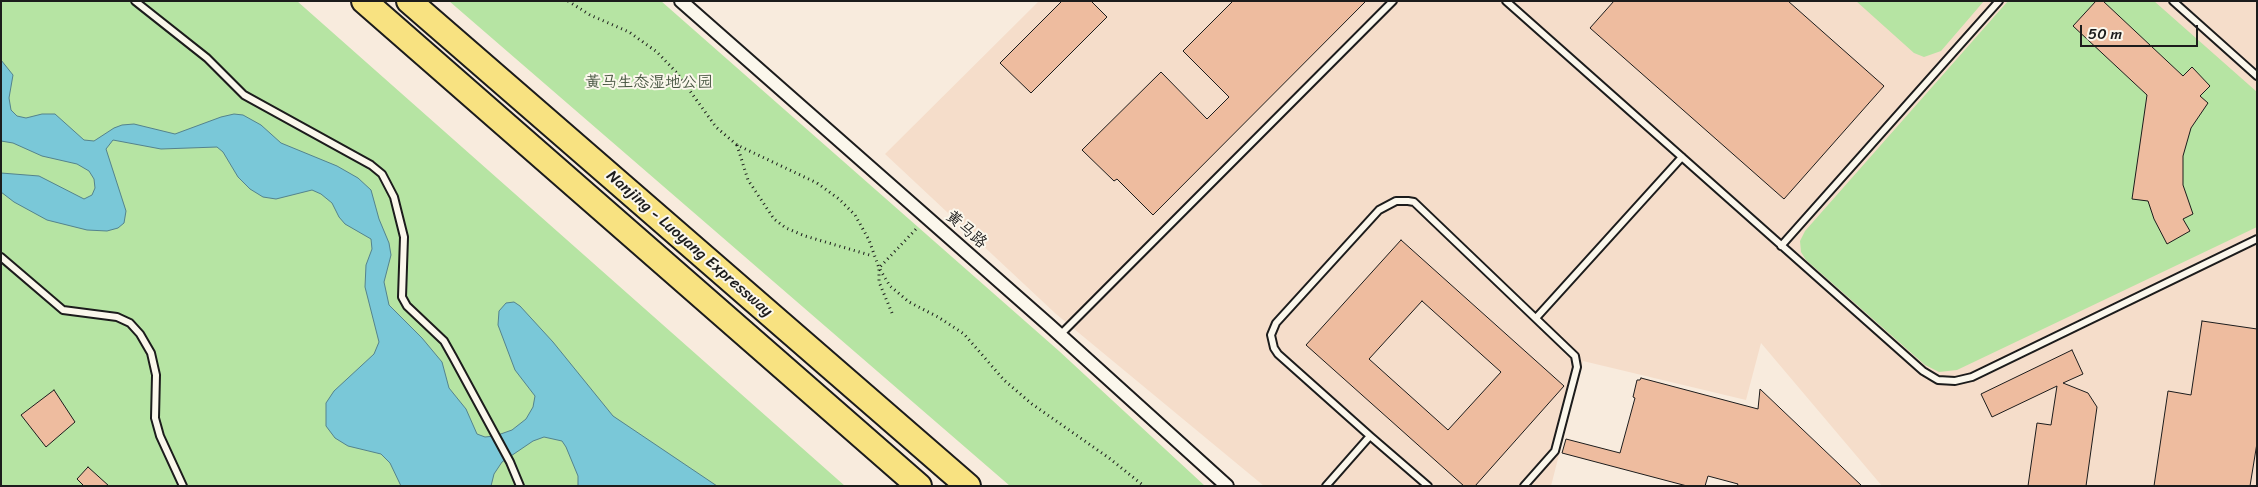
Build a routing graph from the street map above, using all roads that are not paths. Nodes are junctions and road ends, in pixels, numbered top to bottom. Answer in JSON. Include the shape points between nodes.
{"nodes":[{"id":1,"x":135,"y":1,"type":"edge"},
{"id":2,"x":364,"y":1,"type":"edge"},
{"id":3,"x":409,"y":1,"type":"edge"},
{"id":4,"x":681,"y":1,"type":"edge"},
{"id":5,"x":1393,"y":1,"type":"edge"},
{"id":6,"x":1506,"y":1,"type":"edge"},
{"id":7,"x":1999,"y":1,"type":"edge"},
{"id":8,"x":2172,"y":1,"type":"edge"},
{"id":9,"x":2257,"y":76,"type":"edge"},
{"id":10,"x":1682,"y":157,"type":"junction"},
{"id":11,"x":2257,"y":239,"type":"edge"},
{"id":12,"x":1781,"y":246,"type":"junction"},
{"id":13,"x":1,"y":257,"type":"edge"},
{"id":14,"x":1536,"y":318,"type":"junction"},
{"id":15,"x":1060,"y":335,"type":"junction"},
{"id":16,"x":1370,"y":436,"type":"junction"},
{"id":17,"x":183,"y":486,"type":"edge"},
{"id":18,"x":520,"y":486,"type":"edge"},
{"id":19,"x":920,"y":486,"type":"edge"},
{"id":20,"x":968,"y":486,"type":"edge"},
{"id":21,"x":1227,"y":486,"type":"edge"},
{"id":22,"x":1326,"y":486,"type":"edge"},
{"id":23,"x":1428,"y":486,"type":"edge"},
{"id":24,"x":1524,"y":486,"type":"edge"}],
"edges":[{"from":1,"to":18,"type":"lane","via":[[207,58],[244,94],[382,174],[394,197],[404,237],[402,297],[444,342]]},
{"from":2,"to":19,"type":"highway","name":"Nanjing - Luoyang Expressway"},
{"from":3,"to":20,"type":"highway","name":"Nanjing - Luoyang Expressway"},
{"from":4,"to":15,"type":"street","name":"黄马路"},
{"from":5,"to":15,"type":"lane"},
{"from":6,"to":10,"type":"lane"},
{"from":7,"to":12,"type":"lane"},
{"from":8,"to":9,"type":"lane"},
{"from":10,"to":12,"type":"lane"},
{"from":10,"to":14,"type":"lane"},
{"from":11,"to":12,"type":"lane","via":[[1955,382],[1938,380],[1923,371]]},
{"from":13,"to":17,"type":"lane","via":[[63,310],[117,317],[130,323],[140,334],[151,353],[156,375],[155,418],[160,436]]},
{"from":14,"to":16,"type":"lane","via":[[1414,202],[1396,201],[1384,206],[1276,323],[1272,335],[1278,354]]},
{"from":14,"to":24,"type":"lane","via":[[1572,352],[1577,367],[1556,451]]},
{"from":15,"to":21,"type":"street","name":"黄马路"},
{"from":16,"to":22,"type":"lane"},
{"from":16,"to":23,"type":"lane"}]}
